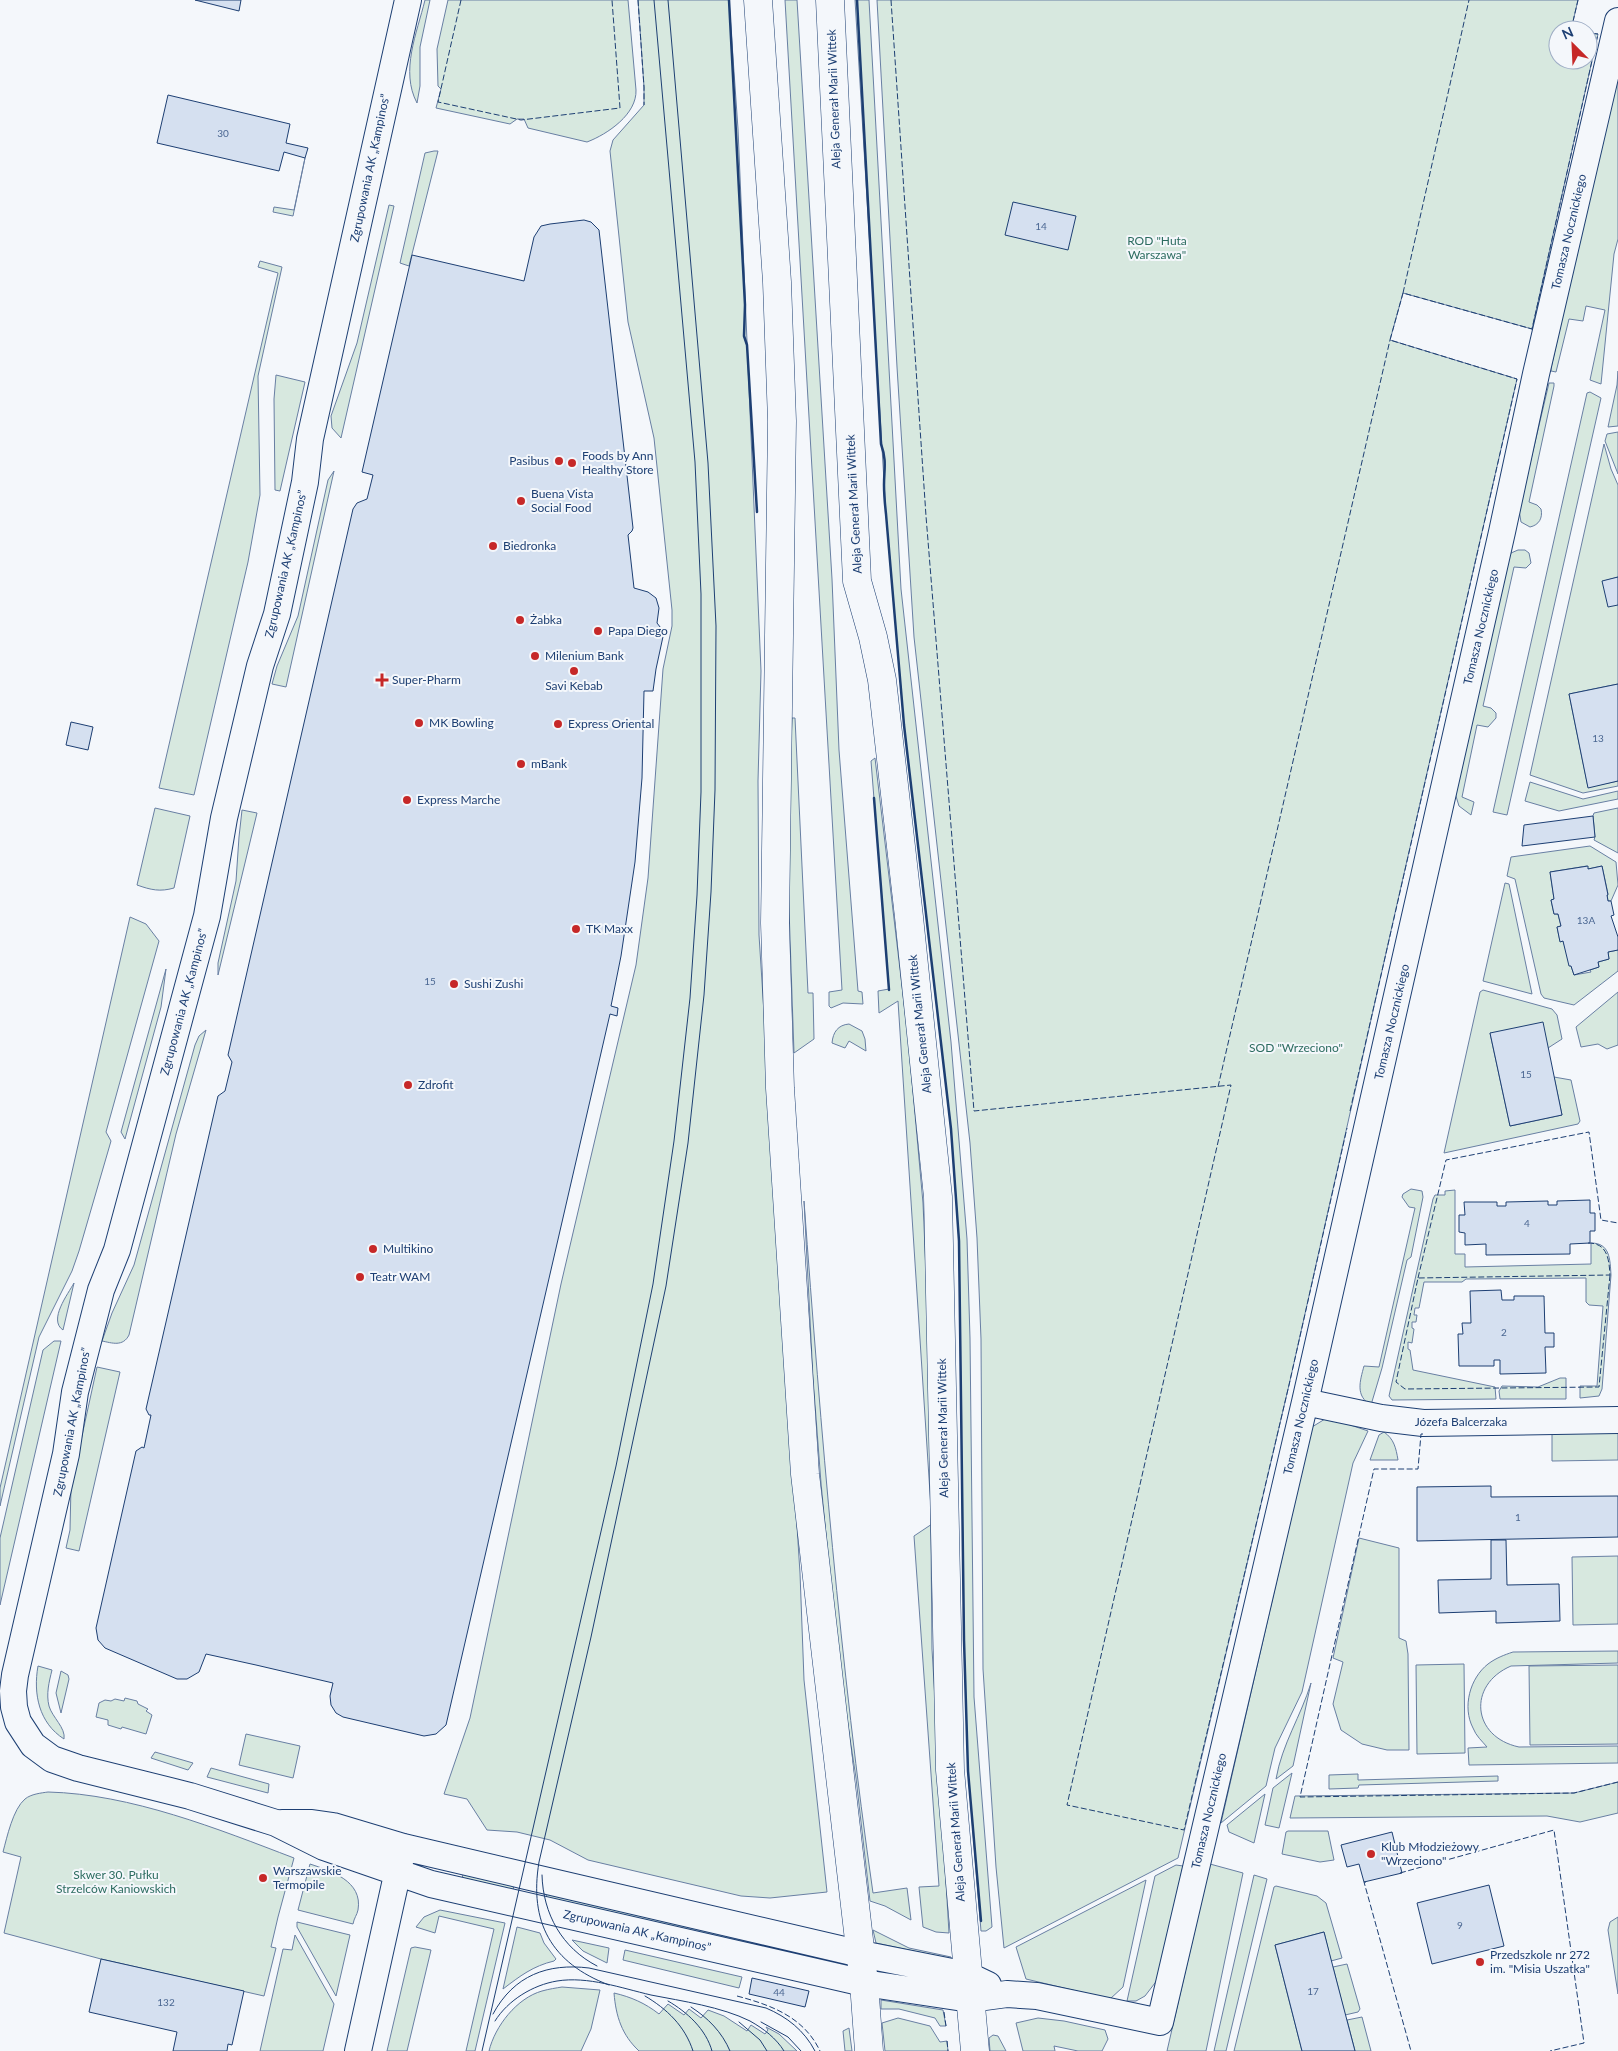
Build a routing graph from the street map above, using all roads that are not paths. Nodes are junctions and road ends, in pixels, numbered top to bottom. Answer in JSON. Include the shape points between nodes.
{"nodes":[{"id":1,"x":408,"y":0,"type":"edge"},
{"id":2,"x":758,"y":0,"type":"edge"},
{"id":3,"x":830,"y":0,"type":"edge"},
{"id":4,"x":1618,"y":25,"type":"edge"},
{"id":5,"x":1305,"y":1402,"type":"junction"},
{"id":6,"x":1618,"y":1420,"type":"edge"},
{"id":7,"x":276,"y":1823,"type":"junction"},
{"id":8,"x":403,"y":1847,"type":"junction"},
{"id":9,"x":398,"y":1873,"type":"junction"},
{"id":10,"x":861,"y":1954,"type":"junction"},
{"id":11,"x":864,"y":1984,"type":"junction"},
{"id":12,"x":968,"y":1987,"type":"junction"},
{"id":13,"x":1160,"y":2022,"type":"joint"},
{"id":14,"x":358,"y":2051,"type":"edge"},
{"id":15,"x":869,"y":2051,"type":"edge"},
{"id":16,"x":975,"y":2051,"type":"edge"}],
"edges":[{"from":1,"to":7,"type":"street","name":"Zgrupowania AK „Kampinos”","via":[[310,439],[305,482],[277,614],[260,666],[224,818],[207,916],[117,1250],[101,1290],[79,1377],[66,1454],[13,1691],[18,1722],[25,1736],[52,1759]]},
{"from":2,"to":10,"type":"main road","via":[[777,282],[782,421],[775,923],[780,1088],[806,1474]]},
{"from":3,"to":12,"type":"main road","name":"Aleja Generał Marii Wittek","via":[[857,581],[882,680],[938,1197],[950,1770]]},
{"from":4,"to":5,"type":"street","name":"Tomasza Nocznickiego","via":[[1498,551],[1359,1122]]},
{"from":5,"to":6,"type":"street","name":"Józefa Balcerzaka","via":[[1423,1423]]},
{"from":5,"to":13,"type":"street","name":"Tomasza Nocznickiego"},
{"from":7,"to":8,"type":"street","name":"Zgrupowania AK „Kampinos”","via":[[333,1826]]},
{"from":7,"to":9,"type":"street","name":"Zgrupowania AK „Kampinos”","via":[[324,1847]]},
{"from":8,"to":9,"type":"street"},
{"from":8,"to":10,"type":"street","name":"Zgrupowania AK „Kampinos”"},
{"from":9,"to":11,"type":"street","name":"Zgrupowania AK „Kampinos”","via":[[452,1890]]},
{"from":9,"to":14,"type":"street"},
{"from":10,"to":11,"type":"main road"},
{"from":10,"to":12,"type":"street","name":"Zgrupowania AK „Kampinos”"},
{"from":11,"to":12,"type":"street","name":"Zgrupowania AK „Kampinos”"},
{"from":11,"to":15,"type":"main road"},
{"from":12,"to":13,"type":"street","name":"Zgrupowania AK „Kampinos”","via":[[1037,1996]]},
{"from":12,"to":16,"type":"main road","name":"Aleja Generał Marii Wittek"}]}
